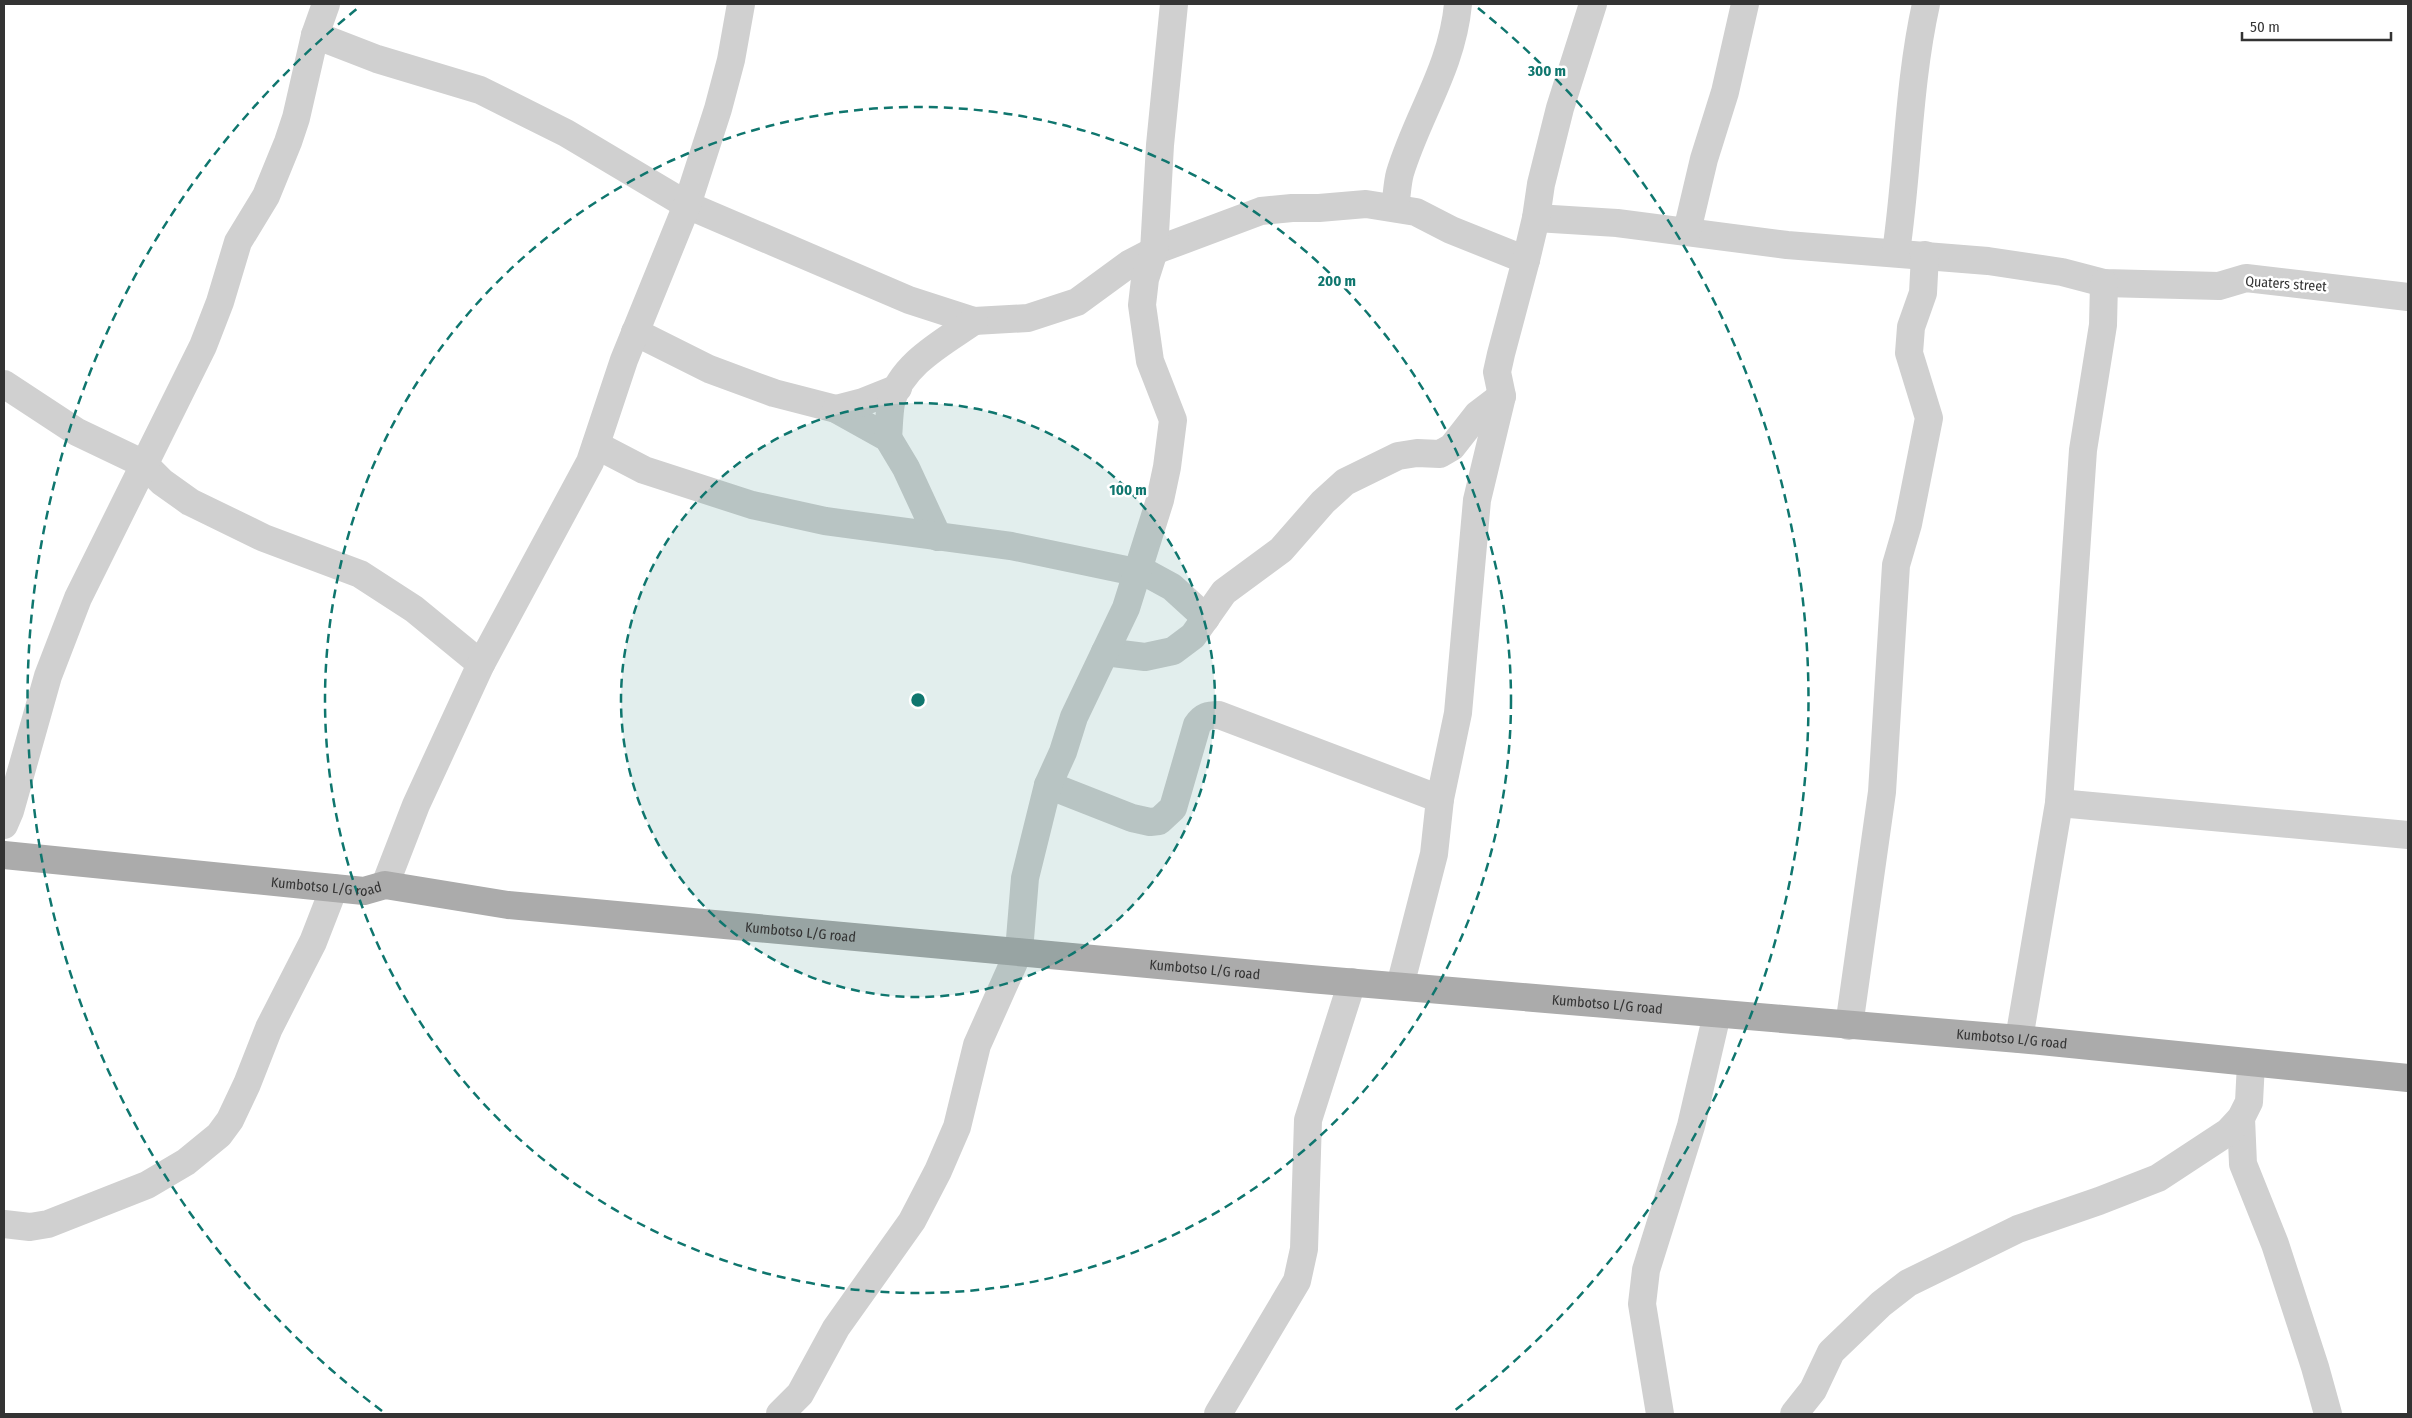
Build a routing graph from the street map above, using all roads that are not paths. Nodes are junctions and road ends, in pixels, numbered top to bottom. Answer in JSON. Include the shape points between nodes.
{"nodes":[{"id":1,"x":326,"y":4,"type":"edge"},
{"id":2,"x":741,"y":4,"type":"edge"},
{"id":3,"x":1174,"y":4,"type":"edge"},
{"id":4,"x":1458,"y":4,"type":"edge"},
{"id":5,"x":1593,"y":4,"type":"edge"},
{"id":6,"x":1745,"y":4,"type":"edge"},
{"id":7,"x":1926,"y":4,"type":"edge"},
{"id":8,"x":315,"y":35,"type":"junction"},
{"id":9,"x":687,"y":205,"type":"junction"},
{"id":10,"x":1395,"y":207,"type":"junction"},
{"id":11,"x":1536,"y":218,"type":"junction"},
{"id":12,"x":1687,"y":231,"type":"junction"},
{"id":13,"x":1154,"y":251,"type":"junction"},
{"id":14,"x":1896,"y":252,"type":"junction"},
{"id":15,"x":1925,"y":255,"type":"junction"},
{"id":16,"x":1526,"y":260,"type":"junction"},
{"id":17,"x":1105,"y":281,"type":"junction"},
{"id":18,"x":2104,"y":283,"type":"junction"},
{"id":19,"x":2408,"y":296,"type":"edge"},
{"id":20,"x":1142,"y":304,"type":"junction"},
{"id":21,"x":974,"y":321,"type":"junction"},
{"id":22,"x":635,"y":332,"type":"junction"},
{"id":23,"x":4,"y":384,"type":"edge"},
{"id":24,"x":898,"y":388,"type":"junction"},
{"id":25,"x":1502,"y":396,"type":"junction"},
{"id":26,"x":836,"y":409,"type":"junction"},
{"id":27,"x":888,"y":438,"type":"junction"},
{"id":28,"x":596,"y":446,"type":"junction"},
{"id":29,"x":144,"y":464,"type":"junction"},
{"id":30,"x":938,"y":537,"type":"junction"},
{"id":31,"x":1136,"y":573,"type":"junction"},
{"id":32,"x":1206,"y":618,"type":"junction"},
{"id":33,"x":1105,"y":652,"type":"junction"},
{"id":34,"x":481,"y":664,"type":"junction"},
{"id":35,"x":1048,"y":785,"type":"junction"},
{"id":36,"x":1440,"y":799,"type":"junction"},
{"id":37,"x":2059,"y":803,"type":"junction"},
{"id":38,"x":4,"y":825,"type":"edge"},
{"id":39,"x":2408,"y":834,"type":"edge"},
{"id":40,"x":4,"y":855,"type":"edge"},
{"id":41,"x":385,"y":885,"type":"junction"},
{"id":42,"x":334,"y":888,"type":"junction"},
{"id":43,"x":1019,"y":951,"type":"junction"},
{"id":44,"x":1352,"y":982,"type":"junction"},
{"id":45,"x":1400,"y":986,"type":"junction"},
{"id":46,"x":1717,"y":1014,"type":"junction"},
{"id":47,"x":1849,"y":1026,"type":"junction"},
{"id":48,"x":2019,"y":1039,"type":"junction"},
{"id":49,"x":2251,"y":1063,"type":"junction"},
{"id":50,"x":2408,"y":1078,"type":"edge"},
{"id":51,"x":2241,"y":1118,"type":"junction"},
{"id":52,"x":4,"y":1224,"type":"edge"},
{"id":53,"x":780,"y":1414,"type":"edge"},
{"id":54,"x":1218,"y":1414,"type":"edge"},
{"id":55,"x":1660,"y":1414,"type":"edge"},
{"id":56,"x":1794,"y":1414,"type":"edge"},
{"id":57,"x":2328,"y":1414,"type":"edge"}],
"edges":[{"from":1,"to":8,"type":"street"},
{"from":2,"to":9,"type":"street","via":[[731,60]]},
{"from":3,"to":13,"type":"street","via":[[1160,145]]},
{"from":4,"to":10,"type":"street","via":[[1440,80],[1406,155]]},
{"from":5,"to":11,"type":"street","via":[[1560,108]]},
{"from":6,"to":12,"type":"street"},
{"from":7,"to":14,"type":"street","via":[[1919,34]]},
{"from":8,"to":9,"type":"street","via":[[498,98],[613,159]]},
{"from":8,"to":29,"type":"street","via":[[288,142],[266,196],[238,242],[203,346]]},
{"from":9,"to":21,"type":"street","via":[[909,300]]},
{"from":9,"to":22,"type":"street"},
{"from":10,"to":13,"type":"street","via":[[1366,204],[1261,211]]},
{"from":10,"to":16,"type":"street","via":[[1416,212]]},
{"from":11,"to":12,"type":"street","name":"Quaters street"},
{"from":11,"to":16,"type":"street"},
{"from":12,"to":14,"type":"street","name":"Quaters street","via":[[1787,244]]},
{"from":13,"to":17,"type":"street"},
{"from":13,"to":20,"type":"street","via":[[1145,279]]},
{"from":14,"to":15,"type":"street","name":"Quaters street"},
{"from":15,"to":18,"type":"street","name":"Quaters street","via":[[2062,272]]},
{"from":15,"to":47,"type":"street","via":[[1923,293],[1911,327],[1909,353],[1929,418],[1908,524],[1896,565],[1882,792]]},
{"from":16,"to":25,"type":"street","via":[[1497,372]]},
{"from":17,"to":20,"type":"street","via":[[1129,289]]},
{"from":17,"to":21,"type":"street","via":[[1076,302],[1036,316]]},
{"from":18,"to":19,"type":"street","name":"Quaters street","via":[[2219,286],[2246,278]]},
{"from":18,"to":37,"type":"street","via":[[2103,325],[2083,450]]},
{"from":20,"to":31,"type":"street","via":[[1150,361],[1174,420],[1160,500]]},
{"from":21,"to":24,"type":"street","via":[[915,364]]},
{"from":22,"to":26,"type":"street","via":[[709,369],[774,393]]},
{"from":22,"to":28,"type":"street"},
{"from":23,"to":29,"type":"street","via":[[77,432]]},
{"from":24,"to":26,"type":"street"},
{"from":24,"to":27,"type":"street","via":[[891,403]]},
{"from":25,"to":32,"type":"street","via":[[1477,415],[1452,448],[1440,454],[1398,456],[1345,482],[1281,550],[1224,592]]},
{"from":25,"to":36,"type":"street","via":[[1477,500],[1458,713]]},
{"from":26,"to":27,"type":"street"},
{"from":27,"to":30,"type":"street","via":[[906,468]]},
{"from":28,"to":30,"type":"street","via":[[644,470],[752,506],[825,521]]},
{"from":28,"to":34,"type":"street","via":[[568,505]]},
{"from":29,"to":34,"type":"street","via":[[190,502],[264,538],[360,574],[414,609]]},
{"from":29,"to":38,"type":"street","via":[[68,621],[48,676]]},
{"from":30,"to":31,"type":"street","via":[[1011,546]]},
{"from":31,"to":32,"type":"street","via":[[1161,579]]},
{"from":31,"to":33,"type":"street","via":[[1126,608]]},
{"from":32,"to":33,"type":"street","via":[[1193,636],[1173,650],[1145,657]]},
{"from":33,"to":35,"type":"street"},
{"from":34,"to":41,"type":"street","via":[[416,805]]},
{"from":35,"to":36,"type":"street","via":[[1132,818],[1150,822],[1159,820],[1174,808],[1201,718],[1219,715]]},
{"from":35,"to":43,"type":"street","via":[[1025,878]]},
{"from":36,"to":45,"type":"street","via":[[1434,854]]},
{"from":37,"to":39,"type":"street"},
{"from":37,"to":48,"type":"street"},
{"from":40,"to":42,"type":"main road","name":"Kumbotso L/G road"},
{"from":41,"to":42,"type":"main road","name":"Kumbotso L/G road","via":[[364,892]]},
{"from":41,"to":43,"type":"main road","name":"Kumbotso L/G road","via":[[508,905]]},
{"from":42,"to":52,"type":"street","via":[[313,942],[269,1028],[247,1084],[219,1135],[186,1162],[147,1185],[48,1224],[30,1227]]},
{"from":43,"to":44,"type":"main road","name":"Kumbotso L/G road"},
{"from":43,"to":53,"type":"street","via":[[977,1045],[958,1127],[938,1171],[912,1221],[836,1328],[800,1394]]},
{"from":44,"to":45,"type":"main road","name":"Kumbotso L/G road"},
{"from":44,"to":54,"type":"street","via":[[1308,1120],[1304,1249],[1297,1281]]},
{"from":45,"to":46,"type":"main road","name":"Kumbotso L/G road"},
{"from":46,"to":47,"type":"main road","name":"Kumbotso L/G road"},
{"from":46,"to":55,"type":"street","via":[[1691,1126],[1646,1270],[1642,1304]]},
{"from":47,"to":48,"type":"main road","name":"Kumbotso L/G road"},
{"from":48,"to":49,"type":"main road","name":"Kumbotso L/G road"},
{"from":49,"to":50,"type":"main road","name":"Kumbotso L/G road"},
{"from":49,"to":51,"type":"street","via":[[2249,1102]]},
{"from":51,"to":56,"type":"street","via":[[2205,1149],[2158,1178],[2018,1229],[1908,1284],[1881,1304],[1831,1352],[1812,1390]]},
{"from":51,"to":57,"type":"street","via":[[2243,1164],[2275,1244],[2316,1367]]}]}
